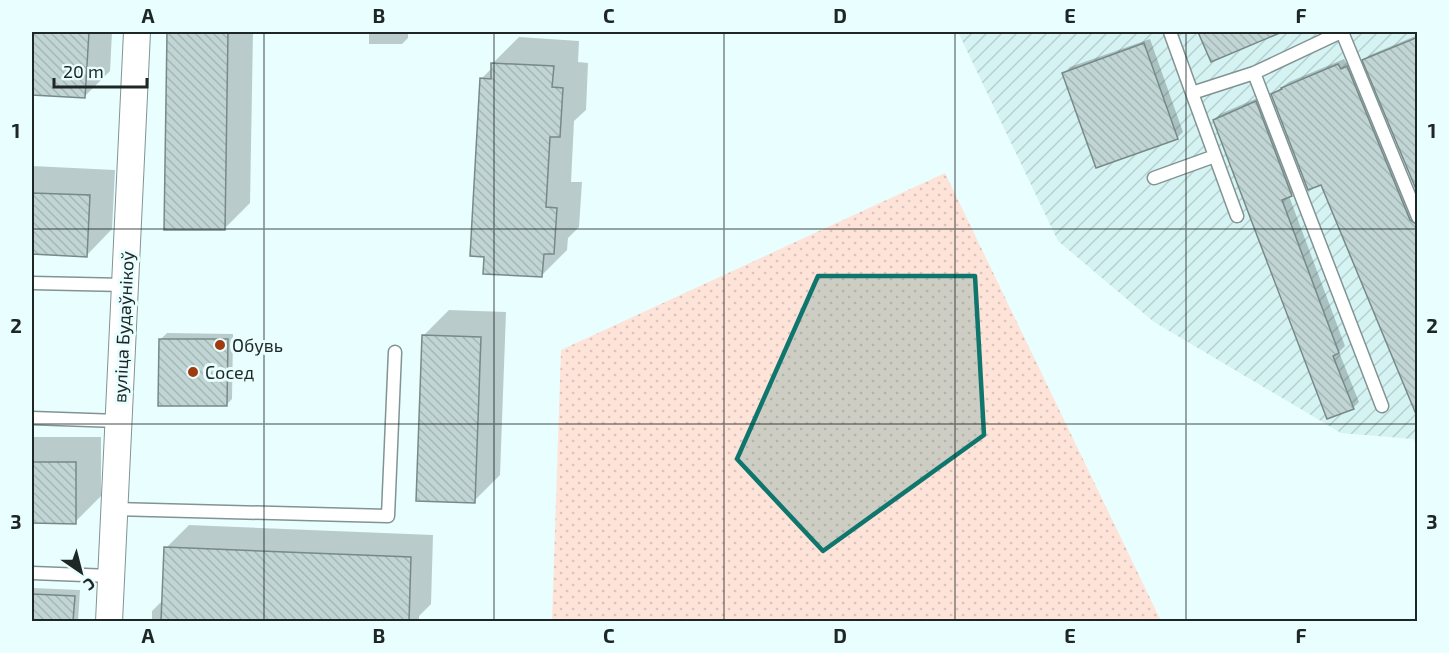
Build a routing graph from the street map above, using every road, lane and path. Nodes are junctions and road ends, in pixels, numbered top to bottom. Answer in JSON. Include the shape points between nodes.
{"nodes":[{"id":1,"x":137,"y":32,"type":"edge"},
{"id":2,"x":1170,"y":32,"type":"edge"},
{"id":3,"x":1342,"y":32,"type":"edge"},
{"id":4,"x":1254,"y":73,"type":"junction"},
{"id":5,"x":1192,"y":93,"type":"junction"},
{"id":6,"x":1215,"y":156,"type":"junction"},
{"id":7,"x":1154,"y":178,"type":"dead end"},
{"id":8,"x":1237,"y":216,"type":"dead end"},
{"id":9,"x":1418,"y":217,"type":"edge"},
{"id":10,"x":32,"y":283,"type":"edge"},
{"id":11,"x":125,"y":285,"type":"junction"},
{"id":12,"x":395,"y":351,"type":"dead end"},
{"id":13,"x":1382,"y":406,"type":"dead end"},
{"id":14,"x":32,"y":418,"type":"edge"},
{"id":15,"x":118,"y":421,"type":"junction"},
{"id":16,"x":114,"y":509,"type":"junction"},
{"id":17,"x":32,"y":573,"type":"edge"},
{"id":18,"x":111,"y":576,"type":"junction"},
{"id":19,"x":109,"y":621,"type":"edge"}],
"edges":[{"from":1,"to":11,"type":"street","name":"вуліца Будаўнікоў"},
{"from":2,"to":5,"type":"lane"},
{"from":3,"to":4,"type":"lane"},
{"from":3,"to":9,"type":"lane"},
{"from":4,"to":5,"type":"lane"},
{"from":4,"to":13,"type":"lane"},
{"from":5,"to":6,"type":"lane"},
{"from":6,"to":7,"type":"lane"},
{"from":6,"to":8,"type":"lane"},
{"from":10,"to":11,"type":"lane"},
{"from":11,"to":15,"type":"street","name":"вуліца Будаўнікоў"},
{"from":12,"to":16,"type":"lane","via":[[388,516]]},
{"from":14,"to":15,"type":"lane"},
{"from":15,"to":16,"type":"street","name":"вуліца Будаўнікоў"},
{"from":16,"to":18,"type":"street","name":"вуліца Будаўнікоў"},
{"from":17,"to":18,"type":"lane"},
{"from":18,"to":19,"type":"street","name":"вуліца Будаўнікоў"}]}
